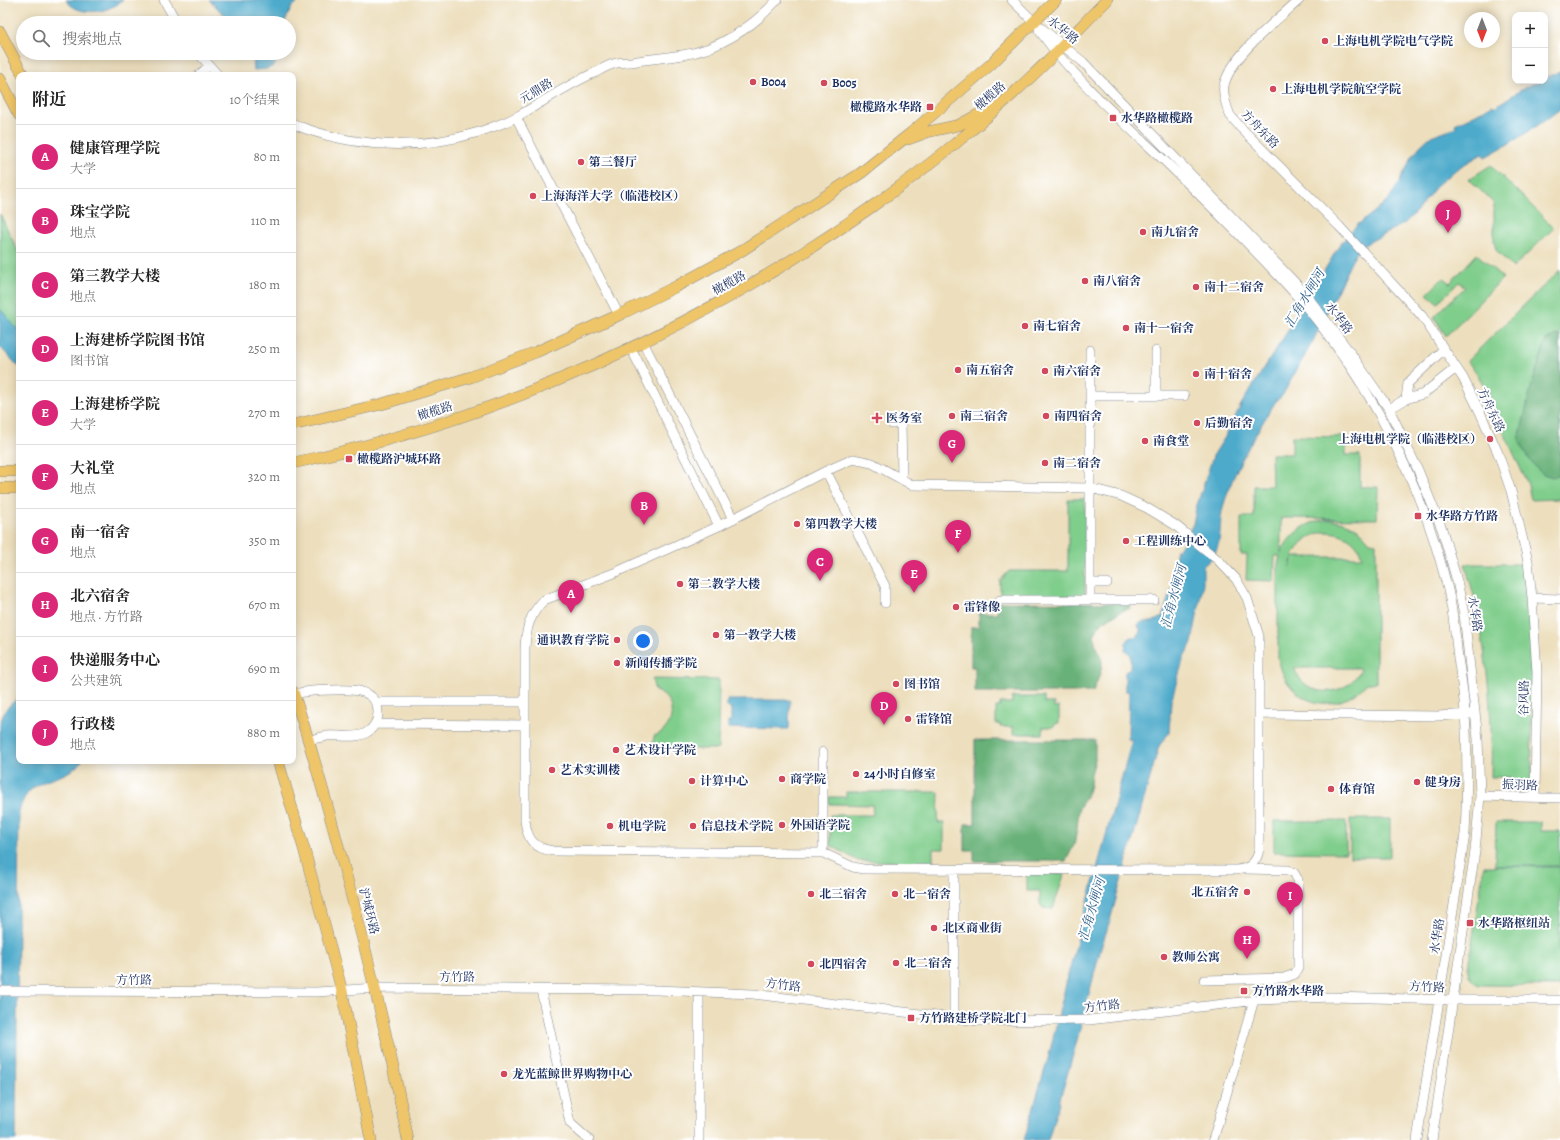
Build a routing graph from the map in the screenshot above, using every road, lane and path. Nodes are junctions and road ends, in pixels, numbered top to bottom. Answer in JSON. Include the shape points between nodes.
{"nodes":[{"id":1,"x":164,"y":0,"type":"edge"},
{"id":2,"x":777,"y":0,"type":"edge"},
{"id":3,"x":1012,"y":0,"type":"edge"},
{"id":4,"x":1056,"y":0,"type":"edge"},
{"id":5,"x":1107,"y":0,"type":"edge"},
{"id":6,"x":1298,"y":0,"type":"edge"},
{"id":7,"x":173,"y":16,"type":"edge"},
{"id":8,"x":1034,"y":22,"type":"junction"},
{"id":9,"x":0,"y":32,"type":"edge"},
{"id":10,"x":1059,"y":49,"type":"junction"},
{"id":11,"x":203,"y":60,"type":"edge"},
{"id":12,"x":208,"y":66,"type":"junction"},
{"id":13,"x":21,"y":72,"type":"edge"},
{"id":14,"x":202,"y":72,"type":"edge"},
{"id":15,"x":215,"y":72,"type":"edge"},
{"id":16,"x":0,"y":78,"type":"edge"},
{"id":17,"x":1008,"y":97,"type":"junction"},
{"id":18,"x":16,"y":109,"type":"edge"},
{"id":19,"x":516,"y":117,"type":"junction"},
{"id":20,"x":296,"y":125,"type":"edge"},
{"id":21,"x":898,"y":143,"type":"junction"},
{"id":22,"x":1302,"y":296,"type":"junction"},
{"id":23,"x":619,"y":315,"type":"junction"},
{"id":24,"x":1325,"y":325,"type":"junction"},
{"id":25,"x":643,"y":342,"type":"junction"},
{"id":26,"x":631,"y":348,"type":"junction"},
{"id":27,"x":1444,"y":349,"type":"junction"},
{"id":28,"x":1090,"y":350,"type":"dead end"},
{"id":29,"x":1156,"y":351,"type":"dead end"},
{"id":30,"x":1456,"y":368,"type":"junction"},
{"id":31,"x":1090,"y":396,"type":"junction"},
{"id":32,"x":1156,"y":396,"type":"junction"},
{"id":33,"x":1184,"y":396,"type":"dead end"},
{"id":34,"x":1406,"y":399,"type":"junction"},
{"id":35,"x":1389,"y":409,"type":"junction"},
{"id":36,"x":296,"y":424,"type":"edge"},
{"id":37,"x":892,"y":424,"type":"dead end"},
{"id":38,"x":296,"y":462,"type":"edge"},
{"id":39,"x":0,"y":471,"type":"edge"},
{"id":40,"x":16,"y":471,"type":"edge"},
{"id":41,"x":709,"y":471,"type":"junction"},
{"id":42,"x":826,"y":471,"type":"junction"},
{"id":43,"x":696,"y":478,"type":"junction"},
{"id":44,"x":902,"y":479,"type":"junction"},
{"id":45,"x":0,"y":488,"type":"edge"},
{"id":46,"x":16,"y":488,"type":"edge"},
{"id":47,"x":1090,"y":488,"type":"junction"},
{"id":48,"x":733,"y":519,"type":"junction"},
{"id":49,"x":719,"y":526,"type":"junction"},
{"id":50,"x":1090,"y":583,"type":"junction"},
{"id":51,"x":1107,"y":583,"type":"dead end"},
{"id":52,"x":1532,"y":598,"type":"junction"},
{"id":53,"x":1560,"y":599,"type":"edge"},
{"id":54,"x":1000,"y":600,"type":"dead end"},
{"id":55,"x":1090,"y":600,"type":"junction"},
{"id":56,"x":1154,"y":600,"type":"dead end"},
{"id":57,"x":885,"y":603,"type":"dead end"},
{"id":58,"x":296,"y":692,"type":"edge"},
{"id":59,"x":296,"y":702,"type":"edge"},
{"id":60,"x":375,"y":702,"type":"junction"},
{"id":61,"x":524,"y":702,"type":"junction"},
{"id":62,"x":1260,"y":714,"type":"junction"},
{"id":63,"x":1465,"y":714,"type":"junction"},
{"id":64,"x":1476,"y":715,"type":"junction"},
{"id":65,"x":375,"y":724,"type":"junction"},
{"id":66,"x":524,"y":725,"type":"junction"},
{"id":67,"x":309,"y":740,"type":"junction"},
{"id":68,"x":824,"y":752,"type":"dead end"},
{"id":69,"x":279,"y":764,"type":"edge"},
{"id":70,"x":1480,"y":796,"type":"junction"},
{"id":71,"x":1535,"y":798,"type":"junction"},
{"id":72,"x":1560,"y":798,"type":"edge"},
{"id":73,"x":823,"y":853,"type":"junction"},
{"id":74,"x":1246,"y":869,"type":"junction"},
{"id":75,"x":954,"y":870,"type":"junction"},
{"id":76,"x":1204,"y":980,"type":"dead end"},
{"id":77,"x":375,"y":988,"type":"junction"},
{"id":78,"x":541,"y":990,"type":"junction"},
{"id":79,"x":0,"y":991,"type":"edge"},
{"id":80,"x":342,"y":991,"type":"junction"},
{"id":81,"x":699,"y":992,"type":"junction"},
{"id":82,"x":1440,"y":999,"type":"junction"},
{"id":83,"x":1254,"y":1000,"type":"junction"},
{"id":84,"x":1454,"y":1000,"type":"junction"},
{"id":85,"x":1560,"y":1000,"type":"edge"},
{"id":86,"x":954,"y":1018,"type":"junction"},
{"id":87,"x":372,"y":1140,"type":"edge"},
{"id":88,"x":408,"y":1140,"type":"edge"},
{"id":89,"x":589,"y":1140,"type":"edge"},
{"id":90,"x":699,"y":1140,"type":"edge"},
{"id":91,"x":1213,"y":1140,"type":"edge"},
{"id":92,"x":1417,"y":1140,"type":"edge"},
{"id":93,"x":1432,"y":1140,"type":"edge"}],
"edges":[{"from":1,"to":7,"type":"street"},
{"from":2,"to":19,"type":"street","name":"元鼎路","via":[[747,27],[702,51],[613,64],[576,81]]},
{"from":3,"to":8,"type":"street","name":"水华路"},
{"from":4,"to":8,"type":"main road","name":"橄榄路"},
{"from":5,"to":10,"type":"main road","name":"橄榄路"},
{"from":6,"to":27,"type":"street","name":"方舟东路","via":[[1239,57],[1224,87],[1230,115],[1370,259],[1422,316]]},
{"from":8,"to":10,"type":"street","name":"水华路"},
{"from":8,"to":21,"type":"main road","name":"橄榄路","via":[[994,61]]},
{"from":9,"to":13,"type":"main road"},
{"from":10,"to":17,"type":"main road","name":"橄榄路"},
{"from":10,"to":22,"type":"street","name":"水华路","via":[[1116,116]]},
{"from":10,"to":22,"type":"street","name":"水华路","via":[[1083,62]]},
{"from":11,"to":12,"type":"street"},
{"from":12,"to":14,"type":"street"},
{"from":12,"to":15,"type":"street"},
{"from":16,"to":18,"type":"main road"},
{"from":17,"to":21,"type":"main road","via":[[959,125],[927,132]]},
{"from":17,"to":25,"type":"main road","name":"橄榄路","via":[[935,160],[835,233],[766,277]]},
{"from":19,"to":20,"type":"street","name":"元鼎路","via":[[487,129],[440,142],[399,145],[347,140]]},
{"from":19,"to":23,"type":"street"},
{"from":21,"to":23,"type":"main road","name":"橄榄路","via":[[861,173],[741,251]]},
{"from":22,"to":24,"type":"street","name":"水华路"},
{"from":23,"to":36,"type":"main road","name":"橄榄路","via":[[536,352],[471,377],[382,404]]},
{"from":24,"to":35,"type":"street","name":"水华路"},
{"from":24,"to":63,"type":"street","name":"水华路","via":[[1388,431],[1432,530],[1453,615]]},
{"from":25,"to":26,"type":"main road","name":"橄榄路"},
{"from":25,"to":41,"type":"street"},
{"from":26,"to":38,"type":"main road","name":"橄榄路","via":[[559,381],[451,420]]},
{"from":26,"to":43,"type":"street"},
{"from":27,"to":30,"type":"street","name":"方舟东路"},
{"from":27,"to":34,"type":"street","via":[[1408,383]]},
{"from":28,"to":31,"type":"street"},
{"from":29,"to":32,"type":"street"},
{"from":30,"to":34,"type":"street","via":[[1423,394]]},
{"from":30,"to":52,"type":"street","name":"方舟东路","via":[[1480,412],[1511,491],[1528,561]]},
{"from":31,"to":32,"type":"street"},
{"from":31,"to":47,"type":"street"},
{"from":32,"to":33,"type":"street"},
{"from":34,"to":35,"type":"street"},
{"from":35,"to":64,"type":"street","name":"水华路","via":[[1418,470],[1449,551],[1464,614]]},
{"from":37,"to":44,"type":"street","via":[[901,423]]},
{"from":39,"to":40,"type":"main road"},
{"from":41,"to":43,"type":"street"},
{"from":41,"to":48,"type":"street"},
{"from":42,"to":44,"type":"street","via":[[853,459],[872,463]]},
{"from":42,"to":48,"type":"street"},
{"from":42,"to":57,"type":"street","via":[[885,586]]},
{"from":43,"to":49,"type":"street"},
{"from":44,"to":47,"type":"street","via":[[912,486]]},
{"from":45,"to":46,"type":"main road"},
{"from":47,"to":50,"type":"street"},
{"from":47,"to":62,"type":"street","via":[[1121,496],[1147,508],[1218,560],[1236,579],[1247,598],[1259,636]]},
{"from":48,"to":49,"type":"street"},
{"from":49,"to":61,"type":"street","via":[[614,573],[544,600],[528,624]]},
{"from":50,"to":51,"type":"street"},
{"from":50,"to":55,"type":"street"},
{"from":52,"to":53,"type":"street"},
{"from":52,"to":71,"type":"street","name":"谷风路","via":[[1537,672]]},
{"from":54,"to":55,"type":"street"},
{"from":55,"to":56,"type":"street"},
{"from":58,"to":60,"type":"street","via":[[354,689],[370,696]]},
{"from":59,"to":67,"type":"main road","name":"沪城环路"},
{"from":60,"to":61,"type":"street"},
{"from":60,"to":65,"type":"street","via":[[378,712]]},
{"from":61,"to":66,"type":"street"},
{"from":62,"to":63,"type":"street"},
{"from":62,"to":74,"type":"street","via":[[1259,854],[1255,862]]},
{"from":63,"to":64,"type":"street"},
{"from":63,"to":82,"type":"street","name":"水华路","via":[[1468,791],[1465,834]]},
{"from":64,"to":70,"type":"street","name":"水华路"},
{"from":65,"to":66,"type":"street"},
{"from":65,"to":67,"type":"street","via":[[365,734],[358,736],[326,736]]},
{"from":66,"to":73,"type":"street","via":[[526,829],[539,848],[553,851]]},
{"from":67,"to":77,"type":"main road","name":"沪城环路"},
{"from":68,"to":73,"type":"street"},
{"from":69,"to":80,"type":"main road"},
{"from":70,"to":71,"type":"street","name":"振羽路"},
{"from":70,"to":84,"type":"street","name":"水华路"},
{"from":71,"to":72,"type":"street","name":"振羽路"},
{"from":73,"to":75,"type":"street","via":[[858,869]]},
{"from":74,"to":75,"type":"street"},
{"from":74,"to":76,"type":"street","via":[[1288,870],[1294,873],[1298,880],[1298,968],[1295,974],[1284,978]]},
{"from":75,"to":86,"type":"street"},
{"from":77,"to":78,"type":"street","name":"方竹路"},
{"from":77,"to":80,"type":"street","name":"方竹路"},
{"from":77,"to":88,"type":"main road","name":"沪城环路"},
{"from":78,"to":81,"type":"street","name":"方竹路"},
{"from":78,"to":89,"type":"street","via":[[570,1123]]},
{"from":79,"to":80,"type":"street","name":"方竹路"},
{"from":80,"to":87,"type":"main road"},
{"from":81,"to":86,"type":"street","name":"方竹路","via":[[752,994]]},
{"from":81,"to":90,"type":"street"},
{"from":82,"to":83,"type":"street","name":"方竹路","via":[[1330,997]]},
{"from":82,"to":84,"type":"street","name":"方竹路"},
{"from":82,"to":92,"type":"street","name":"水华路"},
{"from":83,"to":86,"type":"street","name":"方竹路","via":[[1089,1020],[979,1021]]},
{"from":83,"to":91,"type":"street"},
{"from":84,"to":85,"type":"street","name":"方竹路"},
{"from":84,"to":93,"type":"street","name":"水华路"}]}
